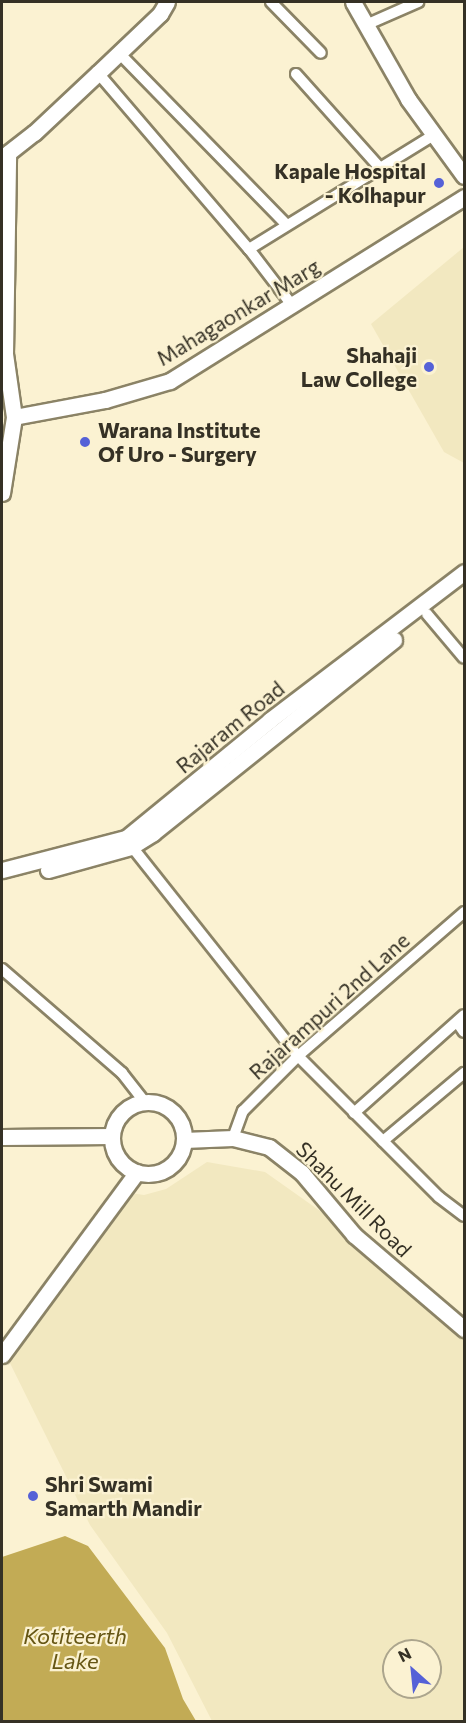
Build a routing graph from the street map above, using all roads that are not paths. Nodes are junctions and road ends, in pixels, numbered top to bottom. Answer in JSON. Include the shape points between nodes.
{"nodes":[{"id":1,"x":166,"y":2,"type":"edge"},
{"id":2,"x":271,"y":2,"type":"edge"},
{"id":3,"x":353,"y":2,"type":"edge"},
{"id":4,"x":418,"y":2,"type":"edge"},
{"id":5,"x":368,"y":24,"type":"junction"},
{"id":6,"x":119,"y":53,"type":"junction"},
{"id":7,"x":321,"y":53,"type":"dead end"},
{"id":8,"x":98,"y":74,"type":"junction"},
{"id":9,"x":296,"y":74,"type":"dead end"},
{"id":10,"x":435,"y":134,"type":"junction"},
{"id":11,"x":4,"y":150,"type":"edge"},
{"id":12,"x":380,"y":168,"type":"junction"},
{"id":13,"x":465,"y":176,"type":"edge"},
{"id":14,"x":465,"y":197,"type":"edge"},
{"id":15,"x":287,"y":225,"type":"junction"},
{"id":16,"x":249,"y":249,"type":"junction"},
{"id":17,"x":4,"y":256,"type":"edge"},
{"id":18,"x":291,"y":304,"type":"junction"},
{"id":19,"x":3,"y":354,"type":"edge"},
{"id":20,"x":10,"y":424,"type":"edge"},
{"id":21,"x":2,"y":493,"type":"edge"},
{"id":22,"x":465,"y":572,"type":"edge"},
{"id":23,"x":465,"y":585,"type":"edge"},
{"id":24,"x":427,"y":614,"type":"junction"},
{"id":25,"x":465,"y":658,"type":"edge"},
{"id":26,"x":128,"y":842,"type":"junction"},
{"id":27,"x":2,"y":870,"type":"edge"},
{"id":28,"x":2,"y":880,"type":"edge"},
{"id":29,"x":465,"y":912,"type":"edge"},
{"id":30,"x":2,"y":969,"type":"edge"},
{"id":31,"x":461,"y":1018,"type":"edge"},
{"id":32,"x":465,"y":1032,"type":"edge"},
{"id":33,"x":298,"y":1056,"type":"junction"},
{"id":34,"x":465,"y":1073,"type":"edge"},
{"id":35,"x":145,"y":1102,"type":"junction"},
{"id":36,"x":354,"y":1113,"type":"junction"},
{"id":37,"x":112,"y":1136,"type":"junction"},
{"id":38,"x":2,"y":1137,"type":"edge"},
{"id":39,"x":232,"y":1138,"type":"junction"},
{"id":40,"x":184,"y":1140,"type":"junction"},
{"id":41,"x":383,"y":1142,"type":"junction"},
{"id":42,"x":136,"y":1172,"type":"junction"},
{"id":43,"x":465,"y":1216,"type":"edge"},
{"id":44,"x":465,"y":1329,"type":"edge"},
{"id":45,"x":2,"y":1354,"type":"edge"}],
"edges":[{"from":1,"to":6,"type":"main road","via":[[160,14]]},
{"from":2,"to":7,"type":"street"},
{"from":3,"to":5,"type":"main road"},
{"from":4,"to":5,"type":"street"},
{"from":5,"to":10,"type":"main road","via":[[408,99]]},
{"from":6,"to":8,"type":"main road"},
{"from":6,"to":15,"type":"street"},
{"from":8,"to":11,"type":"main road","via":[[34,134]]},
{"from":8,"to":16,"type":"street"},
{"from":9,"to":12,"type":"street"},
{"from":10,"to":12,"type":"street"},
{"from":10,"to":13,"type":"main road"},
{"from":11,"to":17,"type":"main road"},
{"from":12,"to":15,"type":"street"},
{"from":14,"to":18,"type":"main road","name":"Mahagaonkar Marg"},
{"from":15,"to":16,"type":"street"},
{"from":16,"to":18,"type":"street"},
{"from":17,"to":19,"type":"main road"},
{"from":18,"to":20,"type":"main road","name":"Mahagaonkar Marg","via":[[170,381]]},
{"from":19,"to":20,"type":"main road"},
{"from":20,"to":21,"type":"main road"},
{"from":22,"to":26,"type":"main road","name":"Rajaram Road","via":[[270,720]]},
{"from":23,"to":24,"type":"main road"},
{"from":24,"to":25,"type":"street"},
{"from":24,"to":26,"type":"main road"},
{"from":26,"to":27,"type":"main road","name":"Rajaram Road"},
{"from":26,"to":28,"type":"main road"},
{"from":26,"to":33,"type":"street"},
{"from":29,"to":33,"type":"street","name":"Rajarampuri 2nd Lane"},
{"from":30,"to":35,"type":"street","via":[[122,1073]]},
{"from":31,"to":32,"type":"street"},
{"from":31,"to":36,"type":"street"},
{"from":33,"to":36,"type":"street"},
{"from":33,"to":39,"type":"street","name":"Rajarampuri 2nd Lane","via":[[243,1111]]},
{"from":34,"to":41,"type":"street"},
{"from":35,"to":37,"type":"main road","via":[[122,1114]]},
{"from":35,"to":40,"type":"main road","via":[[176,1114]]},
{"from":36,"to":41,"type":"street"},
{"from":37,"to":38,"type":"main road"},
{"from":37,"to":42,"type":"main road","via":[[118,1158]]},
{"from":39,"to":40,"type":"main road","name":"Shahu Mill Road"},
{"from":39,"to":44,"type":"main road","name":"Shahu Mill Road","via":[[269,1147],[302,1173],[354,1235]]},
{"from":40,"to":42,"type":"main road","via":[[170,1167],[160,1172]]},
{"from":41,"to":43,"type":"street","via":[[439,1197]]},
{"from":42,"to":45,"type":"main road"}]}
